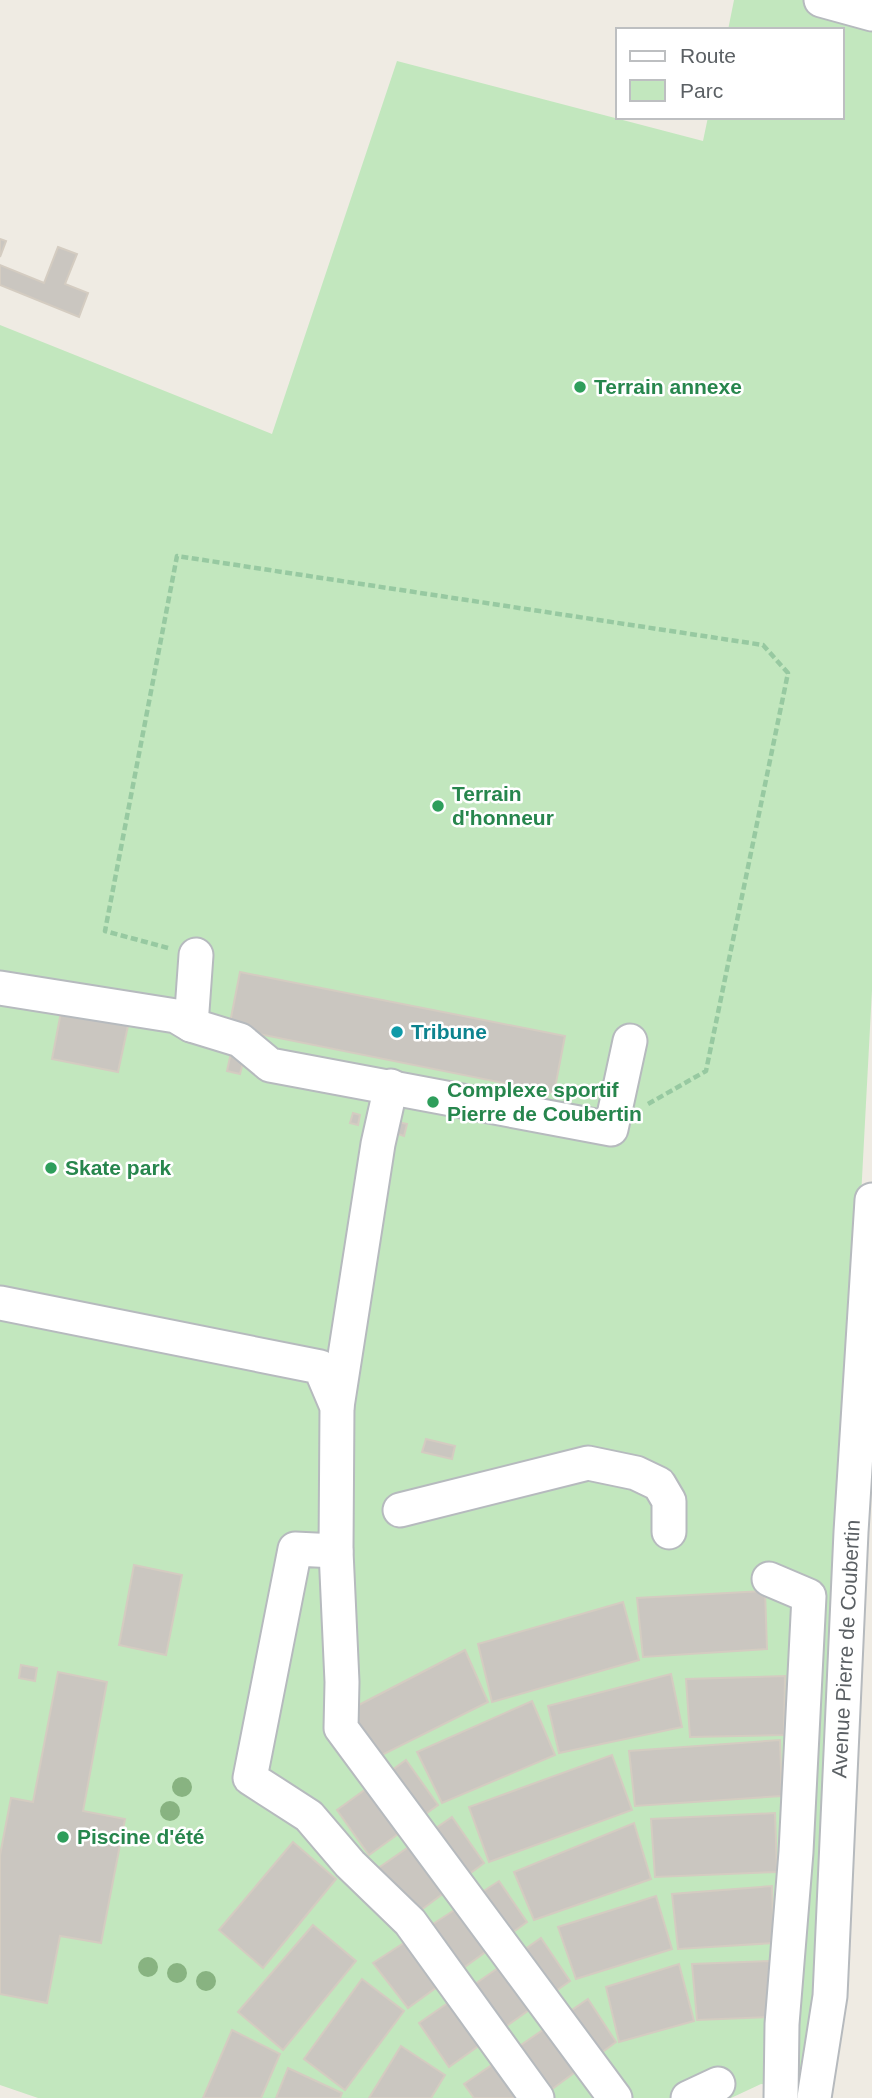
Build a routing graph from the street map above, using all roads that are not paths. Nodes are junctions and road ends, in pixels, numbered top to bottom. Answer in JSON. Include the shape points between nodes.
{"nodes":[{"id":1,"x":821,"y":0,"type":"edge"},
{"id":2,"x":872,"y":14,"type":"edge"},
{"id":3,"x":196,"y":955,"type":"road end"},
{"id":4,"x":0,"y":988,"type":"edge"},
{"id":5,"x":191,"y":1025,"type":"junction"},
{"id":6,"x":630,"y":1041,"type":"dead end"},
{"id":7,"x":391,"y":1086,"type":"junction"},
{"id":8,"x":872,"y":1200,"type":"edge"},
{"id":9,"x":0,"y":1303,"type":"edge"},
{"id":10,"x":337,"y":1407,"type":"junction"},
{"id":11,"x":400,"y":1510,"type":"dead end"},
{"id":12,"x":669,"y":1532,"type":"dead end"},
{"id":13,"x":336,"y":1551,"type":"junction"},
{"id":14,"x":769,"y":1579,"type":"dead end"},
{"id":15,"x":718,"y":2084,"type":"dead end"},
{"id":16,"x":537,"y":2098,"type":"edge"},
{"id":17,"x":615,"y":2098,"type":"edge"},
{"id":18,"x":688,"y":2098,"type":"edge"},
{"id":19,"x":781,"y":2098,"type":"edge"},
{"id":20,"x":814,"y":2098,"type":"edge"}],
"edges":[{"from":1,"to":2,"type":"street"},
{"from":3,"to":5,"type":"street"},
{"from":4,"to":5,"type":"street","via":[[176,1016]]},
{"from":5,"to":7,"type":"street","via":[[240,1040],[270,1065]]},
{"from":6,"to":7,"type":"street","via":[[611,1129]]},
{"from":7,"to":10,"type":"street"},
{"from":8,"to":20,"type":"street","name":"Avenue Pierre de Coubertin","via":[[830,1996]]},
{"from":9,"to":10,"type":"street","via":[[320,1367]]},
{"from":10,"to":13,"type":"street"},
{"from":11,"to":12,"type":"street","via":[[588,1463],[636,1473],[659,1484],[669,1501]]},
{"from":13,"to":16,"type":"street","via":[[295,1549],[250,1778],[309,1816],[410,1923]]},
{"from":13,"to":17,"type":"street","via":[[341,1728]]},
{"from":14,"to":19,"type":"street","via":[[809,1596]]},
{"from":15,"to":18,"type":"street"}]}
